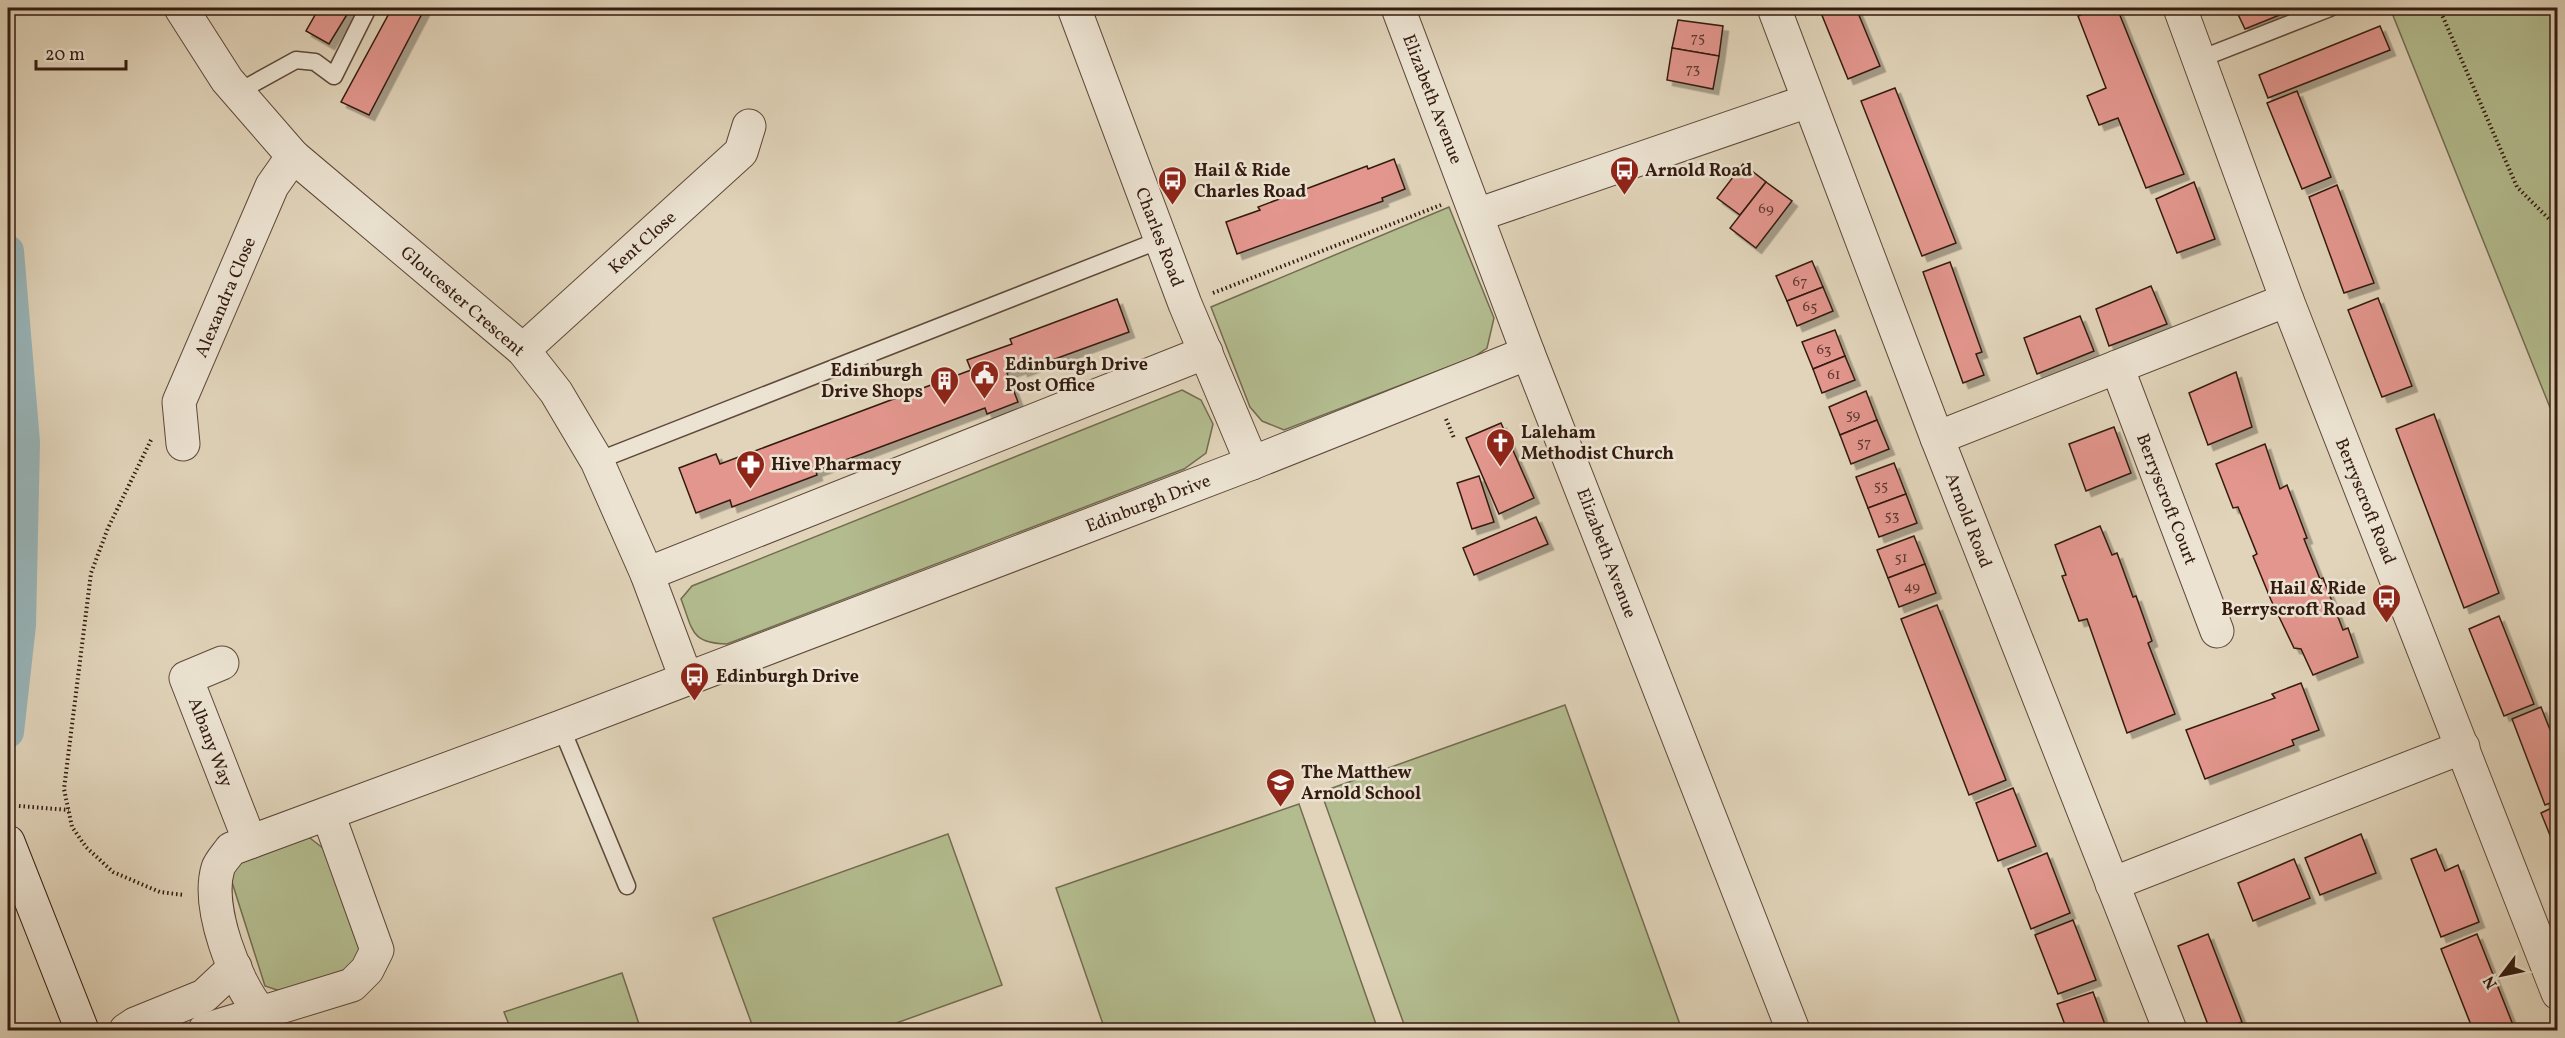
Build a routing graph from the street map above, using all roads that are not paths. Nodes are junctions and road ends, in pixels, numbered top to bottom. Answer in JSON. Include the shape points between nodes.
{"nodes":[{"id":1,"x":181,"y":8,"type":"edge"},
{"id":2,"x":368,"y":8,"type":"edge"},
{"id":3,"x":1074,"y":8,"type":"edge"},
{"id":4,"x":1398,"y":8,"type":"edge"},
{"id":5,"x":1774,"y":8,"type":"edge"},
{"id":6,"x":2180,"y":8,"type":"edge"},
{"id":7,"x":2330,"y":8,"type":"edge"},
{"id":8,"x":2200,"y":59,"type":"junction"},
{"id":9,"x":238,"y":92,"type":"junction"},
{"id":10,"x":1808,"y":101,"type":"junction"},
{"id":11,"x":749,"y":126,"type":"dead end"},
{"id":12,"x":293,"y":156,"type":"junction"},
{"id":13,"x":1474,"y":204,"type":"junction"},
{"id":14,"x":1160,"y":240,"type":"junction"},
{"id":15,"x":2287,"y":300,"type":"junction"},
{"id":16,"x":523,"y":350,"type":"junction"},
{"id":17,"x":1206,"y":352,"type":"junction"},
{"id":18,"x":1528,"y":353,"type":"junction"},
{"id":19,"x":2117,"y":367,"type":"junction"},
{"id":20,"x":182,"y":430,"type":"road end"},
{"id":21,"x":1937,"y":438,"type":"junction"},
{"id":22,"x":597,"y":460,"type":"junction"},
{"id":23,"x":1252,"y":463,"type":"junction"},
{"id":24,"x":647,"y":574,"type":"junction"},
{"id":25,"x":2217,"y":631,"type":"dead end"},
{"id":26,"x":222,"y":663,"type":"dead end"},
{"id":27,"x":686,"y":678,"type":"junction"},
{"id":28,"x":561,"y":728,"type":"junction"},
{"id":29,"x":2463,"y":747,"type":"junction"},
{"id":30,"x":328,"y":814,"type":"junction"},
{"id":31,"x":8,"y":842,"type":"edge"},
{"id":32,"x":250,"y":842,"type":"junction"},
{"id":33,"x":2112,"y":884,"type":"junction"},
{"id":34,"x":627,"y":886,"type":"dead end"},
{"id":35,"x":235,"y":967,"type":"junction"},
{"id":36,"x":2558,"y":993,"type":"edge"},
{"id":37,"x":260,"y":1012,"type":"junction"},
{"id":38,"x":82,"y":1030,"type":"edge"},
{"id":39,"x":126,"y":1030,"type":"edge"},
{"id":40,"x":205,"y":1030,"type":"edge"},
{"id":41,"x":1793,"y":1030,"type":"edge"},
{"id":42,"x":2170,"y":1030,"type":"edge"}],
"edges":[{"from":1,"to":9,"type":"street","name":"Gloucester Crescent"},
{"from":2,"to":9,"type":"lane","via":[[334,76],[315,62],[296,60]]},
{"from":3,"to":14,"type":"street","name":"Charles Road"},
{"from":4,"to":13,"type":"street","name":"Elizabeth Avenue"},
{"from":5,"to":10,"type":"street","name":"Arnold Road"},
{"from":6,"to":8,"type":"street","name":"Berryscroft Road"},
{"from":7,"to":8,"type":"lane"},
{"from":8,"to":15,"type":"street","name":"Berryscroft Road"},
{"from":9,"to":12,"type":"street","name":"Gloucester Crescent"},
{"from":10,"to":13,"type":"street"},
{"from":10,"to":21,"type":"street","name":"Arnold Road"},
{"from":11,"to":16,"type":"street","name":"Kent Close","via":[[741,152]]},
{"from":12,"to":16,"type":"street","name":"Gloucester Crescent"},
{"from":12,"to":20,"type":"street","name":"Alexandra Close","via":[[272,186],[179,402]]},
{"from":13,"to":18,"type":"street","name":"Elizabeth Avenue"},
{"from":14,"to":17,"type":"street","name":"Charles Road"},
{"from":14,"to":22,"type":"lane"},
{"from":15,"to":19,"type":"street"},
{"from":15,"to":29,"type":"street","name":"Berryscroft Road"},
{"from":16,"to":22,"type":"street","name":"Gloucester Crescent","via":[[556,392]]},
{"from":17,"to":23,"type":"street","name":"Charles Road"},
{"from":17,"to":24,"type":"street"},
{"from":18,"to":23,"type":"street","name":"Edinburgh Drive"},
{"from":18,"to":41,"type":"street","name":"Elizabeth Avenue"},
{"from":19,"to":21,"type":"street"},
{"from":19,"to":25,"type":"street","name":"Berryscroft Court"},
{"from":21,"to":33,"type":"street","name":"Arnold Road"},
{"from":22,"to":24,"type":"street","name":"Gloucester Crescent"},
{"from":23,"to":27,"type":"street","name":"Edinburgh Drive"},
{"from":24,"to":27,"type":"street","name":"Gloucester Crescent"},
{"from":26,"to":32,"type":"street","name":"Albany Way","via":[[186,678]]},
{"from":27,"to":28,"type":"street","name":"Edinburgh Drive"},
{"from":28,"to":30,"type":"street","name":"Edinburgh Drive"},
{"from":28,"to":34,"type":"lane"},
{"from":29,"to":33,"type":"street"},
{"from":29,"to":36,"type":"street","name":"Berryscroft Road"},
{"from":30,"to":32,"type":"street"},
{"from":30,"to":37,"type":"street","via":[[376,950],[367,970],[352,985]]},
{"from":31,"to":38,"type":"street"},
{"from":32,"to":35,"type":"street","via":[[231,849],[218,867],[218,916]]},
{"from":33,"to":42,"type":"street","name":"Arnold Road"},
{"from":35,"to":37,"type":"street","via":[[246,996]]},
{"from":35,"to":39,"type":"street","via":[[204,996]]},
{"from":37,"to":40,"type":"street"}]}
